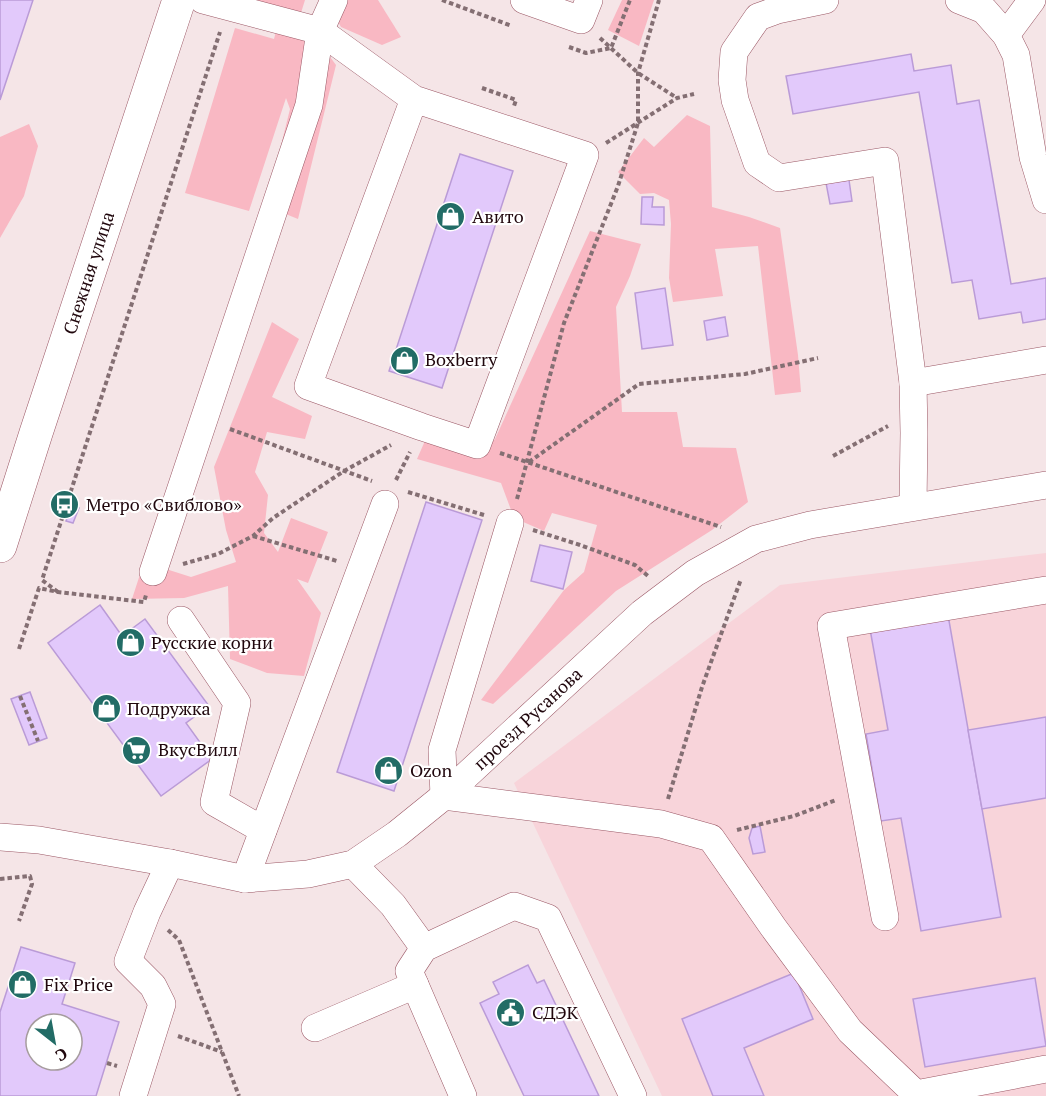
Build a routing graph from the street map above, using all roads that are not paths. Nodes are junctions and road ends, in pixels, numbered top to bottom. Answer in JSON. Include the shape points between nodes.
{"nodes":[{"id":1,"x":179,"y":0,"type":"edge"},
{"id":2,"x":334,"y":0,"type":"edge"},
{"id":3,"x":524,"y":0,"type":"edge"},
{"id":4,"x":825,"y":0,"type":"edge"},
{"id":5,"x":959,"y":0,"type":"edge"},
{"id":6,"x":1032,"y":0,"type":"edge"},
{"id":7,"x":215,"y":3,"type":"edge"},
{"id":8,"x":585,"y":10,"type":"edge"},
{"id":9,"x":320,"y":31,"type":"junction"},
{"id":10,"x":1006,"y":35,"type":"junction"},
{"id":11,"x":414,"y":99,"type":"junction"},
{"id":12,"x":1046,"y":200,"type":"edge"},
{"id":13,"x":1046,"y":360,"type":"edge"},
{"id":14,"x":913,"y":383,"type":"junction"},
{"id":15,"x":1046,"y":485,"type":"edge"},
{"id":16,"x":388,"y":496,"type":"road end"},
{"id":17,"x":913,"y":507,"type":"junction"},
{"id":18,"x":510,"y":523,"type":"road end"},
{"id":19,"x":0,"y":546,"type":"edge"},
{"id":20,"x":153,"y":572,"type":"road end"},
{"id":21,"x":1046,"y":590,"type":"edge"},
{"id":22,"x":181,"y":620,"type":"dead end"},
{"id":23,"x":444,"y":796,"type":"junction"},
{"id":24,"x":263,"y":830,"type":"junction"},
{"id":25,"x":0,"y":837,"type":"edge"},
{"id":26,"x":170,"y":863,"type":"junction"},
{"id":27,"x":353,"y":864,"type":"junction"},
{"id":28,"x":245,"y":879,"type":"junction"},
{"id":29,"x":885,"y":917,"type":"dead end"},
{"id":30,"x":424,"y":948,"type":"junction"},
{"id":31,"x":415,"y":985,"type":"junction"},
{"id":32,"x":315,"y":1028,"type":"dead end"},
{"id":33,"x":1046,"y":1069,"type":"edge"},
{"id":34,"x":133,"y":1096,"type":"edge"},
{"id":35,"x":463,"y":1096,"type":"edge"},
{"id":36,"x":633,"y":1096,"type":"edge"}],
"edges":[{"from":1,"to":19,"type":"main road","name":"Снежная улица"},
{"from":2,"to":9,"type":"street"},
{"from":3,"to":8,"type":"street"},
{"from":4,"to":14,"type":"street","via":[[758,16],[734,52],[735,100],[757,163],[779,178],[885,161]]},
{"from":5,"to":10,"type":"street","via":[[984,10]]},
{"from":6,"to":10,"type":"street"},
{"from":7,"to":9,"type":"street"},
{"from":9,"to":11,"type":"street"},
{"from":9,"to":20,"type":"street","via":[[309,105]]},
{"from":10,"to":12,"type":"street","via":[[1016,55],[1033,157]]},
{"from":11,"to":11,"type":"street","via":[[585,155],[477,445],[308,386]]},
{"from":13,"to":14,"type":"street"},
{"from":14,"to":17,"type":"street"},
{"from":15,"to":17,"type":"street","name":"проезд Русанова"},
{"from":16,"to":24,"type":"street"},
{"from":17,"to":23,"type":"street","name":"проезд Русанова","via":[[756,539],[695,573],[642,613]]},
{"from":18,"to":23,"type":"street","via":[[442,750]]},
{"from":21,"to":29,"type":"street","via":[[831,626]]},
{"from":22,"to":24,"type":"street","via":[[237,703],[214,802]]},
{"from":23,"to":27,"type":"street","name":"проезд Русанова"},
{"from":23,"to":33,"type":"street","via":[[661,825],[711,838],[850,1030],[916,1094]]},
{"from":24,"to":28,"type":"street"},
{"from":25,"to":26,"type":"street","name":"проезд Русанова"},
{"from":26,"to":28,"type":"street","name":"проезд Русанова"},
{"from":26,"to":34,"type":"street","via":[[128,960],[153,986],[162,1004]]},
{"from":27,"to":28,"type":"street","name":"проезд Русанова","via":[[308,874]]},
{"from":27,"to":30,"type":"street","via":[[393,905]]},
{"from":30,"to":31,"type":"street","via":[[409,971]]},
{"from":30,"to":36,"type":"street","via":[[514,906],[548,918]]},
{"from":31,"to":32,"type":"street"},
{"from":31,"to":35,"type":"street"}]}
